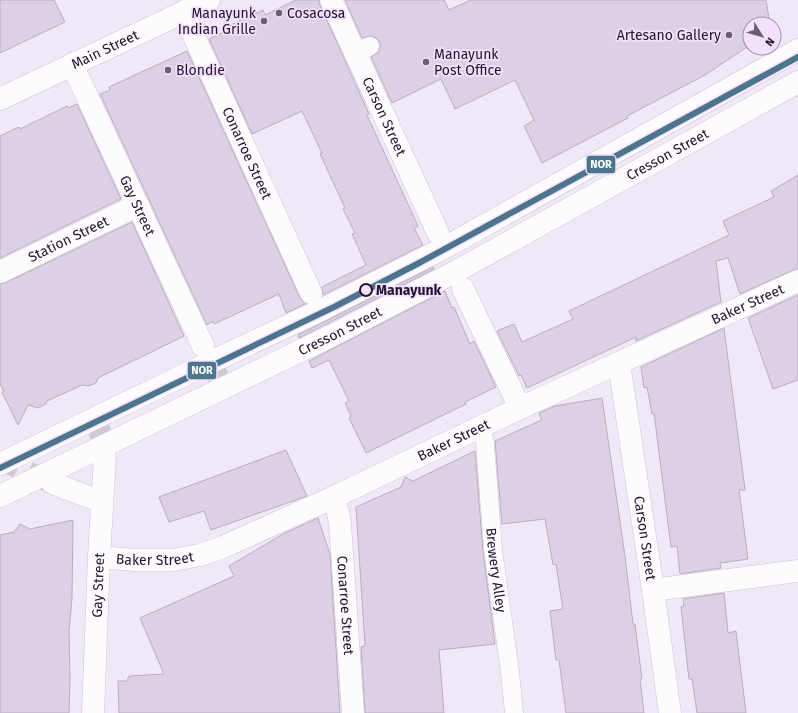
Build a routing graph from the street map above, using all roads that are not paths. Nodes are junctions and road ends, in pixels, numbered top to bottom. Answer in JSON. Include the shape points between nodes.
{"nodes":[{"id":1,"x":209,"y":0,"type":"edge"},
{"id":2,"x":331,"y":0,"type":"edge"},
{"id":3,"x":183,"y":12,"type":"junction"},
{"id":4,"x":798,"y":50,"type":"edge"},
{"id":5,"x":72,"y":64,"type":"junction"},
{"id":6,"x":798,"y":82,"type":"edge"},
{"id":7,"x":0,"y":99,"type":"edge"},
{"id":8,"x":138,"y":205,"type":"junction"},
{"id":9,"x":438,"y":233,"type":"dead end"},
{"id":10,"x":0,"y":272,"type":"edge"},
{"id":11,"x":798,"y":280,"type":"edge"},
{"id":12,"x":462,"y":289,"type":"dead end"},
{"id":13,"x":311,"y":293,"type":"dead end"},
{"id":14,"x":203,"y":346,"type":"tunnel mouth"},
{"id":15,"x":619,"y":363,"type":"junction"},
{"id":16,"x":520,"y":408,"type":"junction"},
{"id":17,"x":481,"y":427,"type":"junction"},
{"id":18,"x":105,"y":458,"type":"tunnel mouth"},
{"id":19,"x":0,"y":464,"type":"edge"},
{"id":20,"x":52,"y":483,"type":"tunnel mouth"},
{"id":21,"x":0,"y":496,"type":"edge"},
{"id":22,"x":332,"y":498,"type":"junction"},
{"id":23,"x":102,"y":502,"type":"junction"},
{"id":24,"x":99,"y":557,"type":"junction"},
{"id":25,"x":798,"y":571,"type":"edge"},
{"id":26,"x":653,"y":590,"type":"junction"},
{"id":27,"x":93,"y":713,"type":"edge"},
{"id":28,"x":353,"y":713,"type":"edge"},
{"id":29,"x":514,"y":713,"type":"edge"},
{"id":30,"x":670,"y":713,"type":"edge"}],
"edges":[{"from":1,"to":3,"type":"street","name":"Main Street"},
{"from":2,"to":9,"type":"street","name":"Carson Street","via":[[363,49]]},
{"from":3,"to":5,"type":"street","name":"Main Street"},
{"from":3,"to":13,"type":"street","name":"Conarroe Street"},
{"from":4,"to":19,"type":"street","name":"Cresson Street","via":[[444,248]]},
{"from":5,"to":7,"type":"street","name":"Main Street"},
{"from":5,"to":8,"type":"street","name":"Gay Street"},
{"from":6,"to":21,"type":"street","name":"Cresson Street","via":[[448,276],[331,336]]},
{"from":8,"to":10,"type":"street","name":"Station Street"},
{"from":8,"to":14,"type":"street","name":"Gay Street"},
{"from":11,"to":15,"type":"street","name":"Baker Street"},
{"from":12,"to":16,"type":"street"},
{"from":15,"to":16,"type":"street","name":"Baker Street"},
{"from":15,"to":26,"type":"street","name":"Carson Street"},
{"from":16,"to":17,"type":"street","name":"Baker Street"},
{"from":17,"to":22,"type":"street","name":"Baker Street"},
{"from":17,"to":29,"type":"lane","name":"Brewery Alley","via":[[485,443],[493,550]]},
{"from":18,"to":23,"type":"street","name":"Gay Street"},
{"from":20,"to":23,"type":"street"},
{"from":22,"to":24,"type":"street","name":"Baker Street","via":[[224,547],[200,555],[173,560]]},
{"from":22,"to":28,"type":"street","name":"Conarroe Street","via":[[340,524]]},
{"from":23,"to":24,"type":"street","name":"Gay Street"},
{"from":24,"to":27,"type":"street","name":"Gay Street"},
{"from":25,"to":26,"type":"street"},
{"from":26,"to":30,"type":"street","name":"Carson Street"}]}
